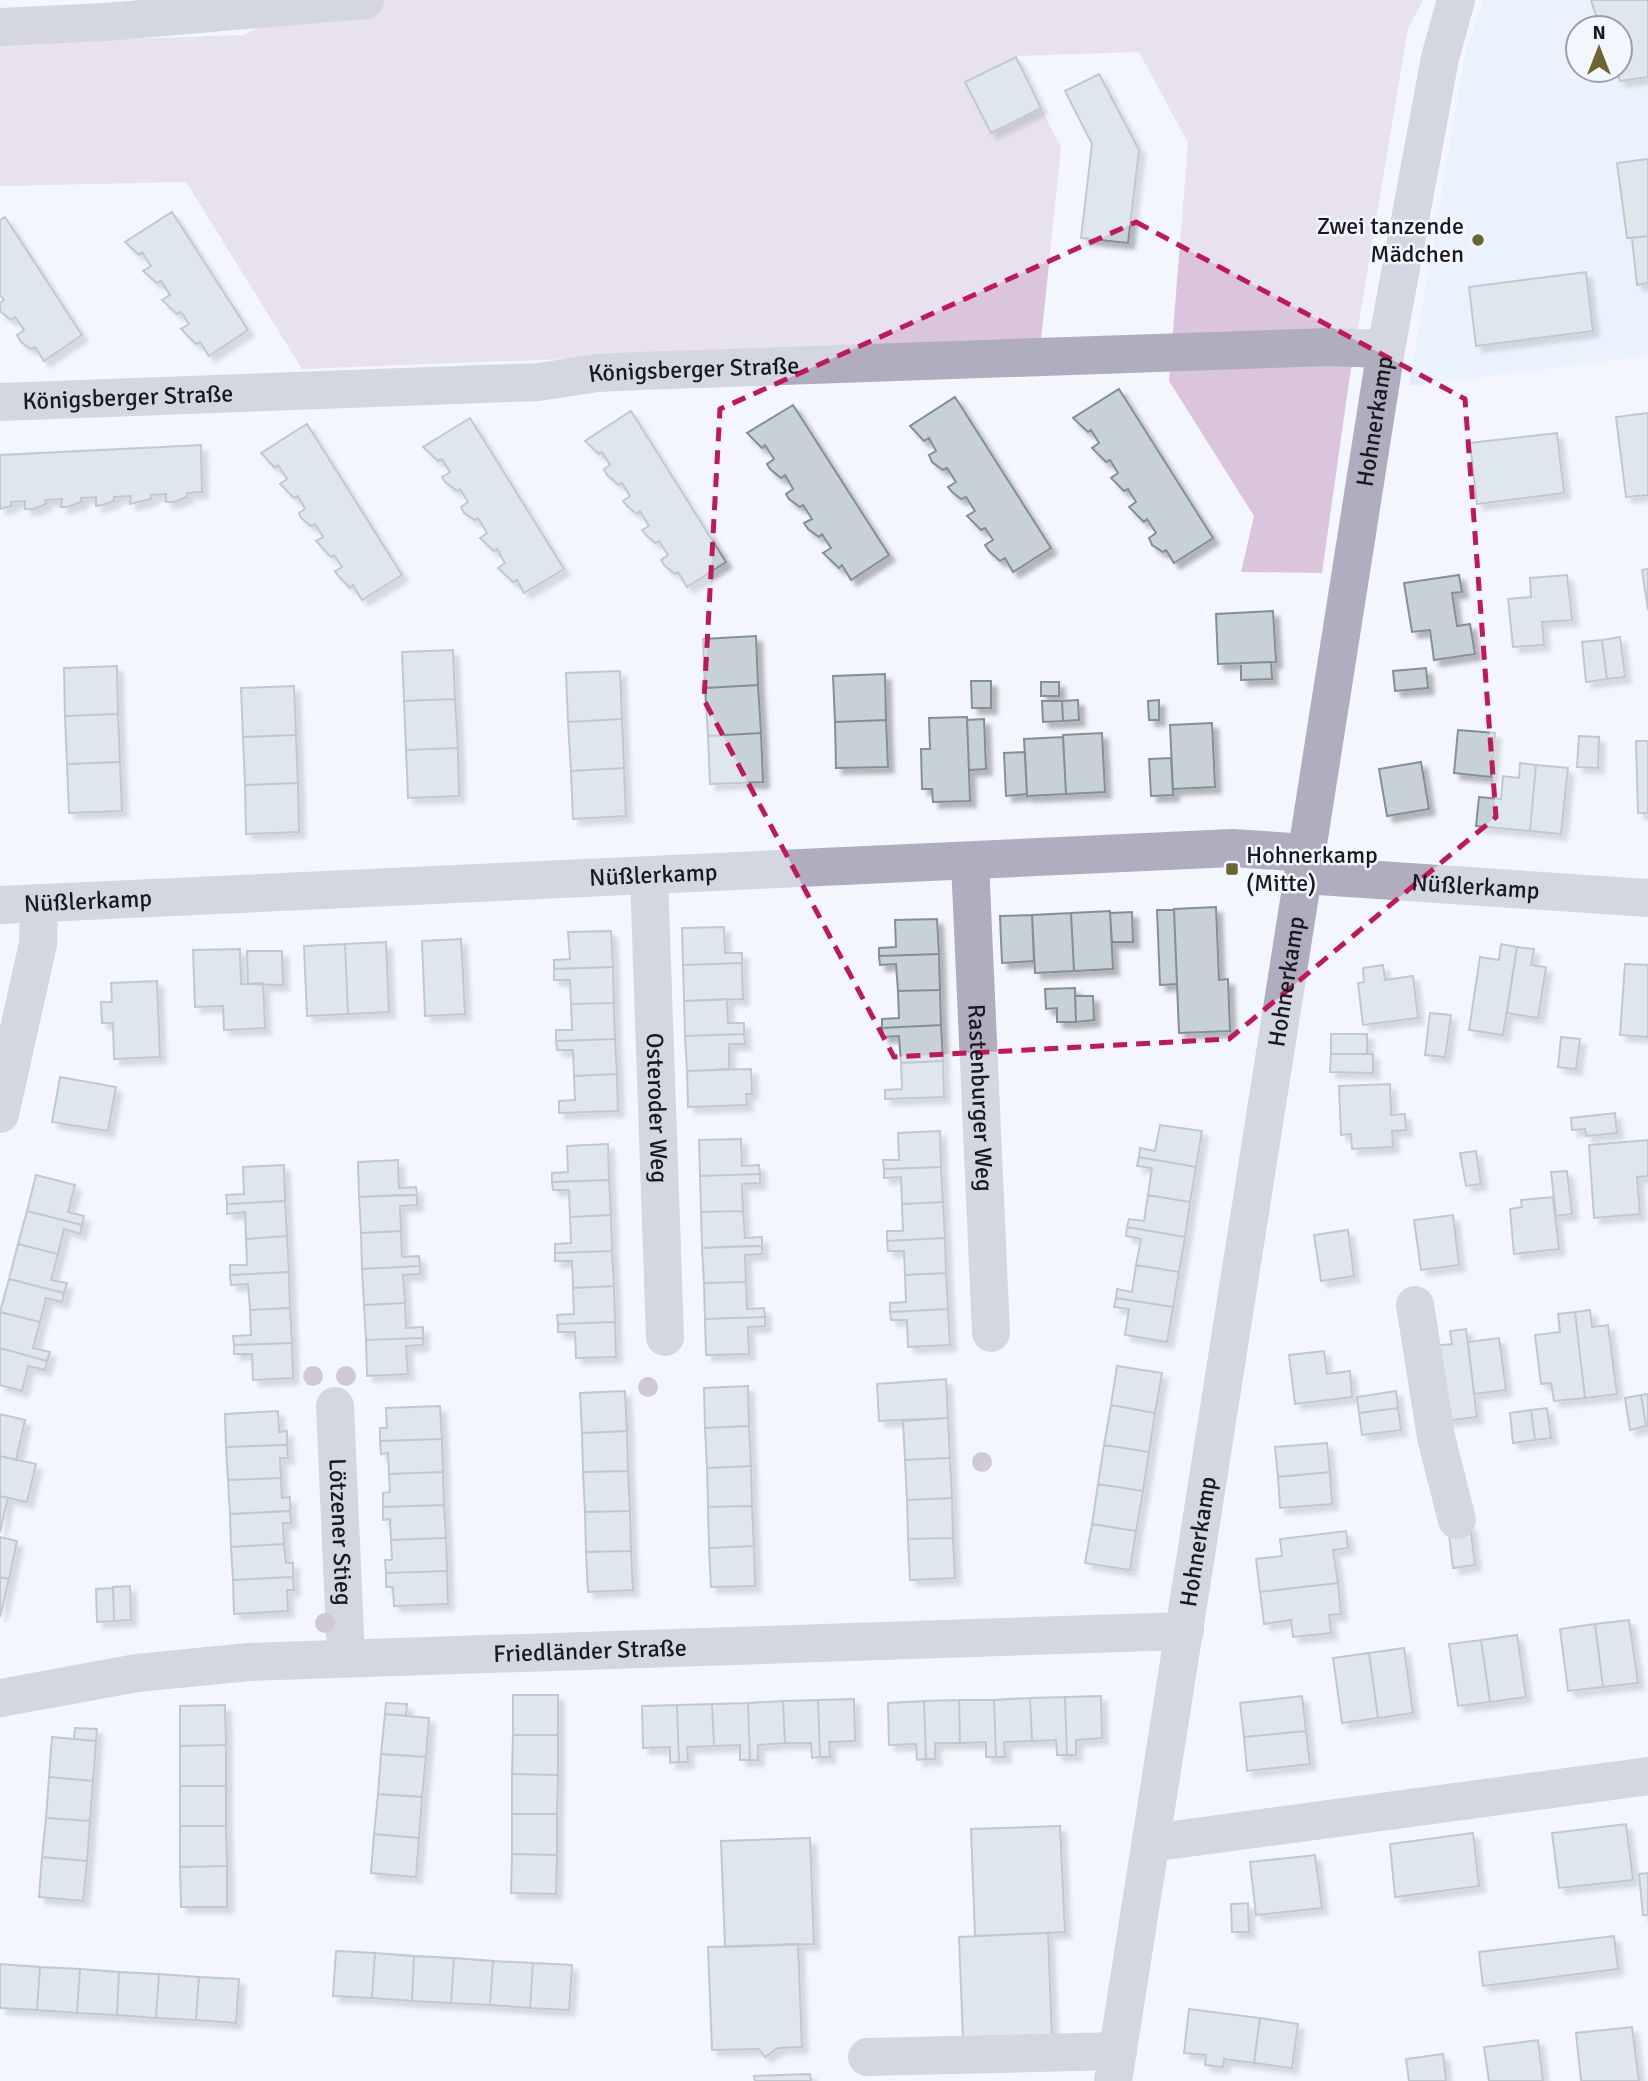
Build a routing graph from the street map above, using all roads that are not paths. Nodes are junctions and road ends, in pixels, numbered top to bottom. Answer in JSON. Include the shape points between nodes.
{"nodes":[{"id":1,"x":365,"y":0,"type":"edge"},
{"id":2,"x":1456,"y":0,"type":"edge"},
{"id":3,"x":110,"y":11,"type":"edge"},
{"id":4,"x":0,"y":27,"type":"edge"},
{"id":5,"x":1387,"y":349,"type":"junction"},
{"id":6,"x":0,"y":402,"type":"edge"},
{"id":7,"x":970,"y":862,"type":"junction"},
{"id":8,"x":1305,"y":864,"type":"junction"},
{"id":9,"x":649,"y":877,"type":"junction"},
{"id":10,"x":1648,"y":898,"type":"edge"},
{"id":11,"x":39,"y":903,"type":"junction"},
{"id":12,"x":0,"y":905,"type":"edge"},
{"id":13,"x":0,"y":1114,"type":"edge"},
{"id":14,"x":1415,"y":1305,"type":"dead end"},
{"id":15,"x":990,"y":1333,"type":"dead end"},
{"id":16,"x":665,"y":1337,"type":"dead end"},
{"id":17,"x":335,"y":1406,"type":"dead end"},
{"id":18,"x":1457,"y":1520,"type":"dead end"},
{"id":19,"x":1185,"y":1631,"type":"junction"},
{"id":20,"x":346,"y":1657,"type":"junction"},
{"id":21,"x":0,"y":1698,"type":"edge"},
{"id":22,"x":1648,"y":1776,"type":"edge"},
{"id":23,"x":1151,"y":1843,"type":"junction"},
{"id":24,"x":867,"y":2057,"type":"dead end"},
{"id":25,"x":1116,"y":2066,"type":"edge"}],
"edges":[{"from":1,"to":3,"type":"street"},
{"from":2,"to":5,"type":"street","name":"Hohnerkamp","via":[[1440,58]]},
{"from":3,"to":4,"type":"street"},
{"from":5,"to":6,"type":"street","name":"Königsberger Straße","via":[[1328,347],[654,370],[538,382]]},
{"from":5,"to":8,"type":"street","name":"Hohnerkamp"},
{"from":7,"to":8,"type":"street","name":"Nüßlerkamp","via":[[1232,848]]},
{"from":7,"to":9,"type":"street","name":"Nüßlerkamp"},
{"from":7,"to":15,"type":"street","name":"Rastenburger Weg"},
{"from":8,"to":10,"type":"street","name":"Nüßlerkamp"},
{"from":8,"to":19,"type":"street","name":"Hohnerkamp"},
{"from":9,"to":11,"type":"street","name":"Nüßlerkamp"},
{"from":9,"to":16,"type":"street","name":"Osteroder Weg"},
{"from":11,"to":12,"type":"street","name":"Nüßlerkamp"},
{"from":11,"to":13,"type":"street","via":[[38,944]]},
{"from":14,"to":18,"type":"street","via":[[1436,1437]]},
{"from":17,"to":20,"type":"street","name":"Lötzener Stieg"},
{"from":19,"to":20,"type":"street","name":"Friedländer Straße"},
{"from":19,"to":23,"type":"street","name":"Hohnerkamp"},
{"from":20,"to":21,"type":"street","name":"Friedländer Straße","via":[[137,1673]]},
{"from":22,"to":23,"type":"street"},
{"from":23,"to":25,"type":"street","name":"Hohnerkamp"},
{"from":24,"to":25,"type":"street"}]}
